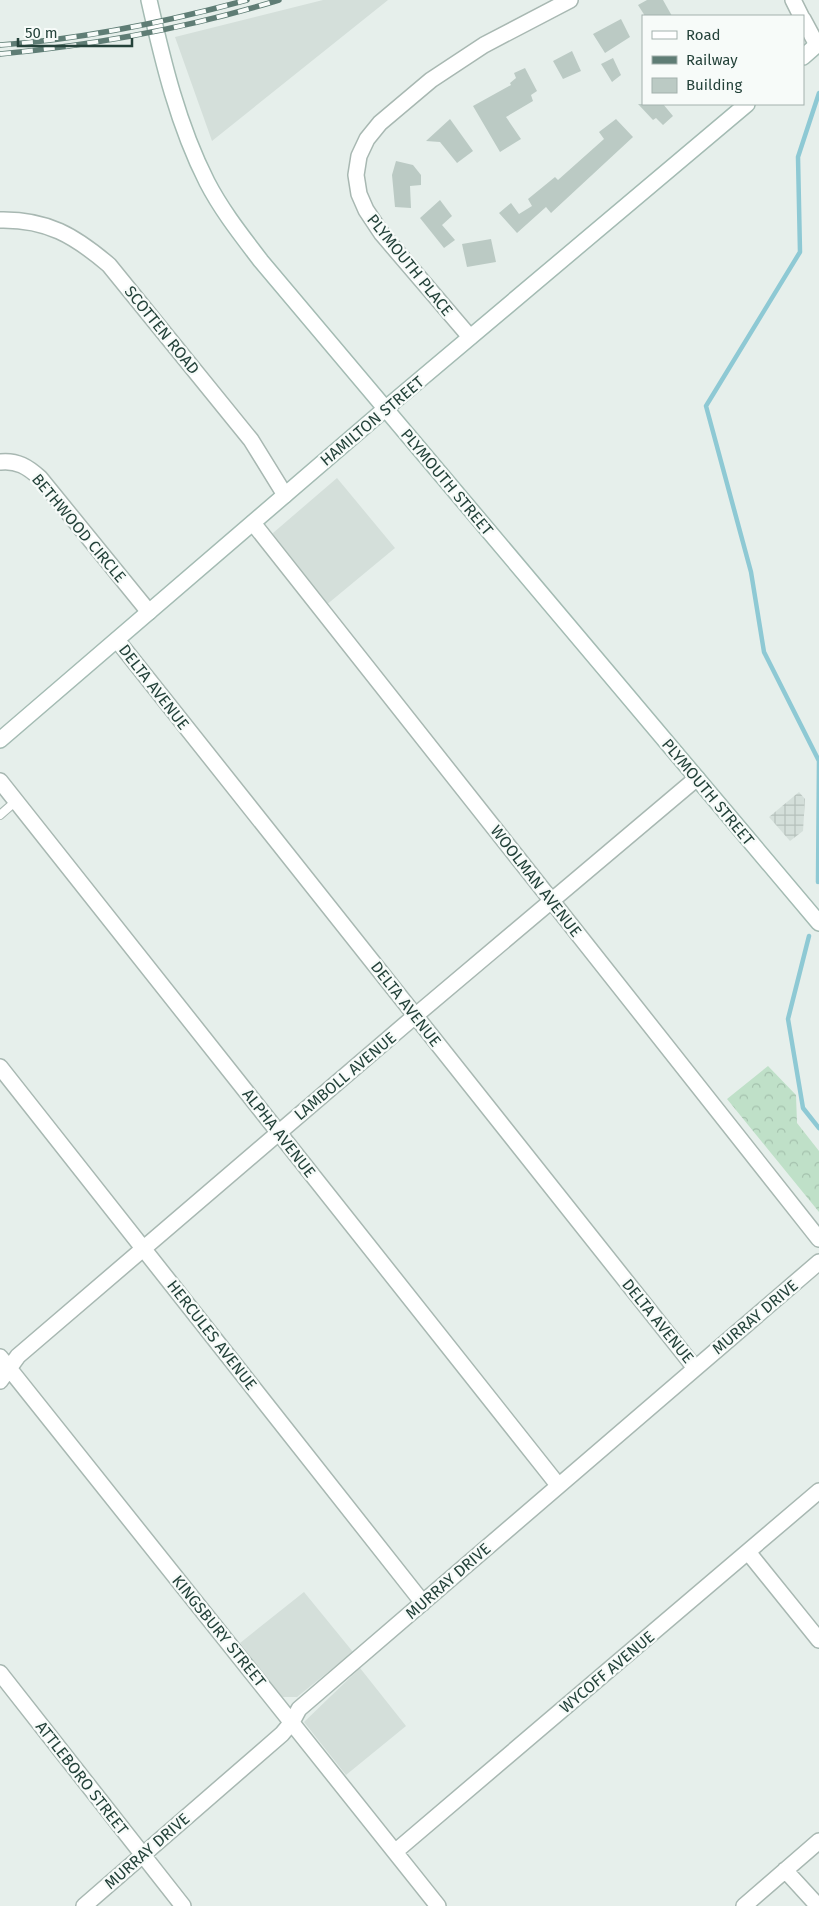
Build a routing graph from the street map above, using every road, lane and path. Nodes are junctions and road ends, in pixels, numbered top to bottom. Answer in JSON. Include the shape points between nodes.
{"nodes":[{"id":1,"x":149,"y":0,"type":"edge"},
{"id":2,"x":570,"y":0,"type":"edge"},
{"id":3,"x":793,"y":0,"type":"edge"},
{"id":4,"x":800,"y":15,"type":"edge"},
{"id":5,"x":804,"y":21,"type":"edge"},
{"id":6,"x":818,"y":44,"type":"edge"},
{"id":7,"x":804,"y":56,"type":"edge"},
{"id":8,"x":746,"y":105,"type":"edge"},
{"id":9,"x":0,"y":220,"type":"edge"},
{"id":10,"x":470,"y":337,"type":"junction"},
{"id":11,"x":385,"y":409,"type":"junction"},
{"id":12,"x":0,"y":462,"type":"edge"},
{"id":13,"x":285,"y":495,"type":"junction"},
{"id":14,"x":253,"y":523,"type":"junction"},
{"id":15,"x":149,"y":612,"type":"junction"},
{"id":16,"x":117,"y":640,"type":"junction"},
{"id":17,"x":0,"y":740,"type":"edge"},
{"id":18,"x":697,"y":778,"type":"junction"},
{"id":19,"x":0,"y":781,"type":"edge"},
{"id":20,"x":16,"y":801,"type":"junction"},
{"id":21,"x":0,"y":815,"type":"edge"},
{"id":22,"x":552,"y":902,"type":"junction"},
{"id":23,"x":819,"y":922,"type":"edge"},
{"id":24,"x":415,"y":1016,"type":"junction"},
{"id":25,"x":0,"y":1067,"type":"edge"},
{"id":26,"x":279,"y":1132,"type":"junction"},
{"id":27,"x":819,"y":1239,"type":"edge"},
{"id":28,"x":143,"y":1248,"type":"junction"},
{"id":29,"x":819,"y":1262,"type":"edge"},
{"id":30,"x":695,"y":1368,"type":"junction"},
{"id":31,"x":3,"y":1369,"type":"edge"},
{"id":32,"x":558,"y":1485,"type":"junction"},
{"id":33,"x":819,"y":1492,"type":"edge"},
{"id":34,"x":748,"y":1552,"type":"junction"},
{"id":35,"x":424,"y":1602,"type":"junction"},
{"id":36,"x":819,"y":1640,"type":"edge"},
{"id":37,"x":0,"y":1673,"type":"edge"},
{"id":38,"x":292,"y":1722,"type":"junction"},
{"id":39,"x":819,"y":1841,"type":"edge"},
{"id":40,"x":396,"y":1851,"type":"junction"},
{"id":41,"x":142,"y":1854,"type":"junction"},
{"id":42,"x":785,"y":1870,"type":"junction"},
{"id":43,"x":84,"y":1906,"type":"edge"},
{"id":44,"x":183,"y":1906,"type":"edge"},
{"id":45,"x":438,"y":1906,"type":"edge"},
{"id":46,"x":744,"y":1906,"type":"edge"},
{"id":47,"x":818,"y":1906,"type":"edge"}],
"edges":[{"from":1,"to":11,"type":"street","name":"PLYMOUTH STREET","via":[[182,123],[207,182],[261,261]]},
{"from":2,"to":10,"type":"street","name":"PLYMOUTH PLACE","via":[[484,45],[431,80],[380,123],[359,156],[356,175],[366,210],[382,234]]},
{"from":3,"to":4,"type":"street"},
{"from":5,"to":6,"type":"street"},
{"from":6,"to":7,"type":"street"},
{"from":8,"to":10,"type":"street","name":"HAMILTON STREET"},
{"from":9,"to":13,"type":"street","name":"SCOTTEN ROAD","via":[[50,227],[85,245],[109,265],[251,440]]},
{"from":10,"to":11,"type":"street","name":"HAMILTON STREET"},
{"from":11,"to":13,"type":"street","name":"HAMILTON STREET"},
{"from":11,"to":18,"type":"street","name":"PLYMOUTH STREET"},
{"from":12,"to":15,"type":"street","name":"BETHWOOD CIRCLE","via":[[27,466],[40,478]]},
{"from":13,"to":14,"type":"street","name":"HAMILTON STREET"},
{"from":14,"to":15,"type":"street","name":"HAMILTON STREET"},
{"from":14,"to":22,"type":"street","name":"WOOLMAN AVENUE"},
{"from":15,"to":16,"type":"street","name":"HAMILTON STREET"},
{"from":16,"to":17,"type":"street","name":"HAMILTON STREET"},
{"from":16,"to":24,"type":"street","name":"DELTA AVENUE"},
{"from":18,"to":22,"type":"street","name":"LAMBOLL AVENUE"},
{"from":18,"to":23,"type":"street","name":"PLYMOUTH STREET"},
{"from":19,"to":20,"type":"street","name":"ALPHA AVENUE"},
{"from":20,"to":21,"type":"lane"},
{"from":20,"to":26,"type":"street","name":"ALPHA AVENUE"},
{"from":22,"to":24,"type":"street","name":"LAMBOLL AVENUE"},
{"from":22,"to":27,"type":"street","name":"WOOLMAN AVENUE"},
{"from":24,"to":26,"type":"street","name":"LAMBOLL AVENUE"},
{"from":24,"to":30,"type":"street","name":"DELTA AVENUE"},
{"from":25,"to":28,"type":"street","name":"HERCULES AVENUE"},
{"from":26,"to":28,"type":"street","name":"LAMBOLL AVENUE"},
{"from":26,"to":32,"type":"street","name":"ALPHA AVENUE"},
{"from":28,"to":31,"type":"street","name":"LAMBOLL AVENUE"},
{"from":28,"to":35,"type":"street","name":"HERCULES AVENUE"},
{"from":29,"to":30,"type":"street","name":"MURRAY DRIVE"},
{"from":30,"to":32,"type":"street","name":"MURRAY DRIVE"},
{"from":31,"to":38,"type":"street","name":"KINGSBURY STREET"},
{"from":32,"to":35,"type":"street","name":"MURRAY DRIVE"},
{"from":33,"to":34,"type":"street","name":"WYCOFF AVENUE"},
{"from":34,"to":36,"type":"street"},
{"from":34,"to":40,"type":"street","name":"WYCOFF AVENUE"},
{"from":35,"to":38,"type":"street","name":"MURRAY DRIVE","via":[[299,1709]]},
{"from":37,"to":41,"type":"street","name":"ATTLEBORO STREET"},
{"from":38,"to":40,"type":"street","name":"KINGSBURY STREET"},
{"from":38,"to":41,"type":"street","name":"MURRAY DRIVE"},
{"from":39,"to":42,"type":"street"},
{"from":40,"to":45,"type":"street","name":"KINGSBURY STREET"},
{"from":41,"to":43,"type":"street","name":"MURRAY DRIVE"},
{"from":41,"to":44,"type":"street","name":"ATTLEBORO STREET"},
{"from":42,"to":46,"type":"street"},
{"from":42,"to":47,"type":"street"}]}
